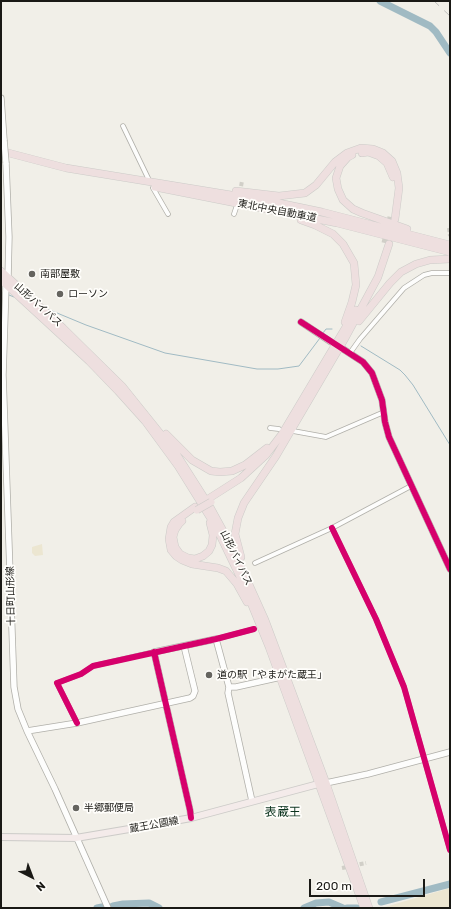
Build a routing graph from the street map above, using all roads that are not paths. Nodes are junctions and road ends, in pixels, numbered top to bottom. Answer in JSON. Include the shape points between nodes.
{"nodes":[{"id":1,"x":1,"y":98,"type":"edge"},
{"id":2,"x":122,"y":126,"type":"dead end"},
{"id":3,"x":1,"y":151,"type":"edge"},
{"id":4,"x":104,"y":175,"type":"junction"},
{"id":5,"x":151,"y":183,"type":"junction"},
{"id":6,"x":175,"y":191,"type":"junction"},
{"id":7,"x":236,"y":208,"type":"dead end"},
{"id":8,"x":168,"y":214,"type":"dead end"},
{"id":9,"x":234,"y":214,"type":"dead end"},
{"id":10,"x":450,"y":241,"type":"edge"},
{"id":11,"x":387,"y":243,"type":"tunnel mouth"},
{"id":12,"x":450,"y":245,"type":"edge"},
{"id":13,"x":450,"y":252,"type":"edge"},
{"id":14,"x":450,"y":260,"type":"edge"},
{"id":15,"x":1,"y":271,"type":"edge"},
{"id":16,"x":450,"y":273,"type":"edge"},
{"id":17,"x":5,"y":281,"type":"edge"},
{"id":18,"x":301,"y":322,"type":"dead end"},
{"id":19,"x":342,"y":338,"type":"junction"},
{"id":20,"x":331,"y":342,"type":"dead end"},
{"id":21,"x":343,"y":349,"type":"dead end"},
{"id":22,"x":350,"y":353,"type":"junction"},
{"id":23,"x":130,"y":396,"type":"junction"},
{"id":24,"x":384,"y":412,"type":"junction"},
{"id":25,"x":270,"y":428,"type":"dead end"},
{"id":26,"x":281,"y":431,"type":"junction"},
{"id":27,"x":292,"y":431,"type":"junction"},
{"id":28,"x":411,"y":486,"type":"junction"},
{"id":29,"x":210,"y":500,"type":"junction"},
{"id":30,"x":196,"y":508,"type":"junction"},
{"id":31,"x":209,"y":516,"type":"junction"},
{"id":32,"x":332,"y":528,"type":"junction"},
{"id":33,"x":255,"y":563,"type":"dead end"},
{"id":34,"x":450,"y":569,"type":"edge"},
{"id":35,"x":265,"y":620,"type":"junction"},
{"id":36,"x":254,"y":629,"type":"dead end"},
{"id":37,"x":216,"y":639,"type":"junction"},
{"id":38,"x":184,"y":646,"type":"junction"},
{"id":39,"x":269,"y":647,"type":"junction"},
{"id":40,"x":154,"y":652,"type":"junction"},
{"id":41,"x":281,"y":677,"type":"junction"},
{"id":42,"x":229,"y":687,"type":"junction"},
{"id":43,"x":166,"y":704,"type":"junction"},
{"id":44,"x":77,"y":724,"type":"junction"},
{"id":45,"x":27,"y":731,"type":"junction"},
{"id":46,"x":450,"y":752,"type":"edge"},
{"id":47,"x":425,"y":759,"type":"junction"},
{"id":48,"x":323,"y":783,"type":"junction"},
{"id":49,"x":252,"y":801,"type":"junction"},
{"id":50,"x":191,"y":818,"type":"junction"},
{"id":51,"x":1,"y":837,"type":"edge"},
{"id":52,"x":76,"y":838,"type":"junction"},
{"id":53,"x":450,"y":850,"type":"edge"},
{"id":54,"x":108,"y":908,"type":"edge"},
{"id":55,"x":364,"y":908,"type":"edge"},
{"id":56,"x":370,"y":908,"type":"edge"}],
"edges":[{"from":1,"to":17,"type":"street","name":"十日町山形線","bridge":true,"via":[[9,237]]},
{"from":2,"to":5,"type":"street"},
{"from":3,"to":4,"type":"highway","name":"東北中央自動車道","via":[[54,166]]},
{"from":4,"to":5,"type":"highway","name":"東北中央自動車道"},
{"from":4,"to":6,"type":"highway","name":"東北中央自動車道"},
{"from":5,"to":8,"type":"street"},
{"from":5,"to":10,"type":"highway","via":[[290,196],[305,193],[316,185],[335,162],[347,153],[361,148],[373,148],[392,161],[397,173],[399,188],[393,218],[395,192],[392,172],[379,156],[368,152],[358,153],[348,157],[340,166],[336,178],[338,190],[344,200],[353,209],[362,213]]},
{"from":5,"to":12,"type":"highway","name":"東北中央自動車道","via":[[274,202]]},
{"from":6,"to":13,"type":"highway","name":"東北中央自動車道","via":[[337,223]]},
{"from":6,"to":19,"type":"highway","via":[[208,201],[276,214],[309,223],[333,234],[350,254],[356,277]]},
{"from":7,"to":9,"type":"street"},
{"from":11,"to":19,"type":"highway"},
{"from":14,"to":19,"type":"highway","via":[[430,260],[401,272]]},
{"from":15,"to":17,"type":"highway","name":"山形バイパス"},
{"from":16,"to":22,"type":"street","via":[[424,275],[404,288]]},
{"from":17,"to":23,"type":"highway","name":"山形バイパス","via":[[63,328]]},
{"from":17,"to":31,"type":"highway","name":"山形バイパス","via":[[127,401],[163,444]]},
{"from":17,"to":45,"type":"street","name":"十日町山形線","via":[[3,375],[14,682],[18,709]]},
{"from":18,"to":20,"type":"street"},
{"from":19,"to":26,"type":"highway"},
{"from":19,"to":27,"type":"highway"},
{"from":21,"to":22,"type":"street"},
{"from":22,"to":24,"type":"street","via":[[363,362],[372,373]]},
{"from":23,"to":26,"type":"highway","via":[[192,460],[211,471],[232,471],[245,465],[260,454]]},
{"from":23,"to":35,"type":"highway","name":"山形バイパス","via":[[175,452],[206,500],[233,549]]},
{"from":24,"to":27,"type":"street","via":[[326,437]]},
{"from":24,"to":28,"type":"street","via":[[389,437]]},
{"from":25,"to":26,"type":"street"},
{"from":26,"to":29,"type":"highway","via":[[266,455],[250,471]]},
{"from":27,"to":29,"type":"highway","via":[[250,475]]},
{"from":27,"to":35,"type":"highway","via":[[244,503],[235,534],[240,555],[262,606]]},
{"from":28,"to":32,"type":"street"},
{"from":28,"to":34,"type":"street"},
{"from":29,"to":30,"type":"highway"},
{"from":30,"to":31,"type":"highway","via":[[175,530],[175,547],[180,554],[195,559],[209,551],[214,535]]},
{"from":30,"to":39,"type":"highway","via":[[174,522],[171,527],[171,550],[182,560],[192,564],[226,571],[237,584]]},
{"from":31,"to":39,"type":"highway","name":"山形バイパス","via":[[229,552]]},
{"from":32,"to":33,"type":"street"},
{"from":32,"to":47,"type":"street","via":[[397,667]]},
{"from":35,"to":48,"type":"highway","name":"山形バイパス"},
{"from":36,"to":37,"type":"street"},
{"from":37,"to":38,"type":"street"},
{"from":37,"to":42,"type":"street"},
{"from":38,"to":40,"type":"street"},
{"from":38,"to":43,"type":"street","via":[[195,691],[190,698]]},
{"from":39,"to":41,"type":"highway","name":"山形バイパス"},
{"from":40,"to":43,"type":"street"},
{"from":40,"to":44,"type":"street","via":[[92,666],[81,674],[57,683]]},
{"from":41,"to":42,"type":"street","via":[[236,688]]},
{"from":41,"to":48,"type":"highway","name":"山形バイパス"},
{"from":42,"to":49,"type":"street","via":[[228,693]]},
{"from":43,"to":44,"type":"street"},
{"from":43,"to":50,"type":"street"},
{"from":44,"to":45,"type":"street"},
{"from":45,"to":52,"type":"street","name":"十日町山形線"},
{"from":46,"to":47,"type":"street"},
{"from":47,"to":48,"type":"street"},
{"from":47,"to":53,"type":"street"},
{"from":48,"to":49,"type":"main road","name":"蔵王公園線"},
{"from":48,"to":55,"type":"highway","name":"山形バイパス"},
{"from":48,"to":56,"type":"highway","name":"山形バイパス"},
{"from":49,"to":50,"type":"main road","name":"蔵王公園線"},
{"from":50,"to":52,"type":"main road","name":"蔵王公園線"},
{"from":51,"to":52,"type":"main road","name":"蔵王公園線"},
{"from":52,"to":54,"type":"street","name":"十日町山形線"}]}
